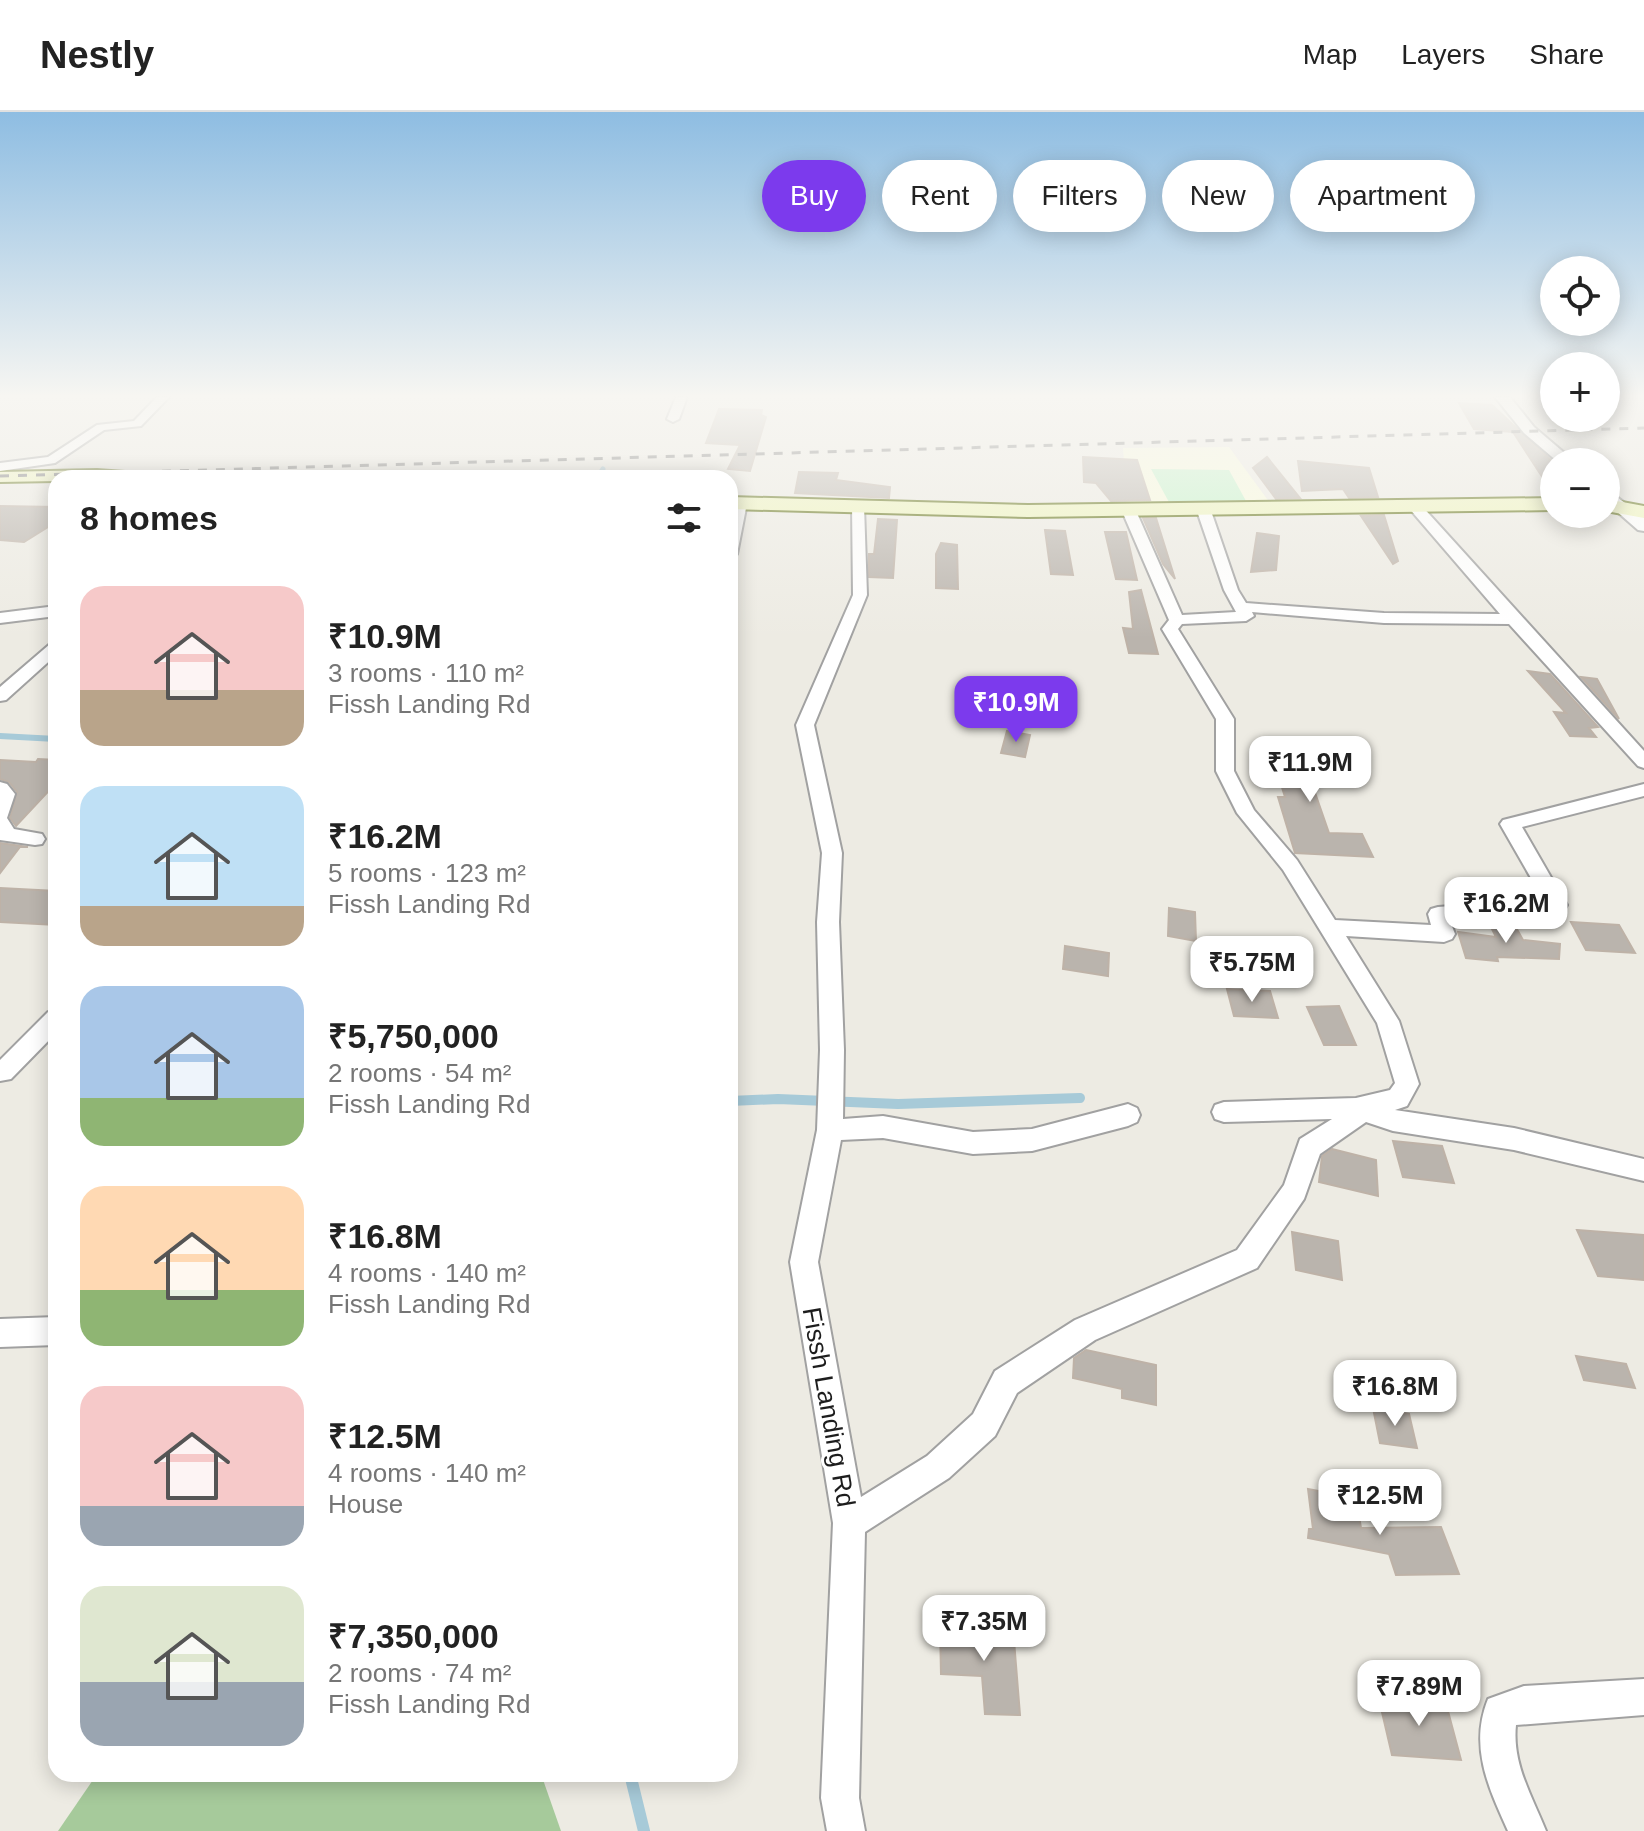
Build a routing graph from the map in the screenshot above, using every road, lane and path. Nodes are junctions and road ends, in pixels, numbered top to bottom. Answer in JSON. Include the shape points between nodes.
{"nodes":[{"id":1,"x":738,"y":503,"type":"edge"},
{"id":2,"x":1540,"y":504,"type":"edge"},
{"id":3,"x":1620,"y":505,"type":"edge"},
{"id":4,"x":857,"y":506,"type":"junction"},
{"id":5,"x":1415,"y":507,"type":"junction"},
{"id":6,"x":1620,"y":509,"type":"edge"},
{"id":7,"x":1129,"y":511,"type":"junction"},
{"id":8,"x":1204,"y":511,"type":"junction"},
{"id":9,"x":1644,"y":512,"type":"edge"},
{"id":10,"x":1644,"y":526,"type":"edge"},
{"id":11,"x":1239,"y":607,"type":"junction"},
{"id":12,"x":48,"y":612,"type":"edge"},
{"id":13,"x":0,"y":618,"type":"edge"},
{"id":14,"x":1516,"y":619,"type":"junction"},
{"id":15,"x":1177,"y":620,"type":"junction"},
{"id":16,"x":48,"y":653,"type":"edge"},
{"id":17,"x":7,"y":684,"type":"edge"},
{"id":18,"x":0,"y":696,"type":"edge"},
{"id":19,"x":1644,"y":762,"type":"edge"},
{"id":20,"x":0,"y":788,"type":"edge"},
{"id":21,"x":1644,"y":790,"type":"edge"},
{"id":22,"x":0,"y":815,"type":"edge"},
{"id":23,"x":0,"y":822,"type":"edge"},
{"id":24,"x":35,"y":839,"type":"dead end"},
{"id":25,"x":1328,"y":927,"type":"junction"},
{"id":26,"x":48,"y":1026,"type":"edge"},
{"id":27,"x":1,"y":1076,"type":"edge"},
{"id":28,"x":1356,"y":1108,"type":"junction"},
{"id":29,"x":1224,"y":1112,"type":"dead end"},
{"id":30,"x":1128,"y":1115,"type":"dead end"},
{"id":31,"x":830,"y":1130,"type":"junction"},
{"id":32,"x":1644,"y":1170,"type":"edge"},
{"id":33,"x":48,"y":1331,"type":"edge"},
{"id":34,"x":0,"y":1333,"type":"edge"},
{"id":35,"x":849,"y":1523,"type":"junction"},
{"id":36,"x":1644,"y":1697,"type":"edge"},
{"id":37,"x":846,"y":1831,"type":"edge"},
{"id":38,"x":1527,"y":1831,"type":"edge"}],
"edges":[{"from":1,"to":4,"type":"main road"},
{"from":2,"to":5,"type":"main road"},
{"from":3,"to":9,"type":"main road"},
{"from":4,"to":7,"type":"main road"},
{"from":4,"to":31,"type":"street","name":"Fissh Landing Rd","via":[[860,595],[805,725],[832,853]]},
{"from":5,"to":8,"type":"main road"},
{"from":5,"to":14,"type":"street"},
{"from":6,"to":10,"type":"street"},
{"from":7,"to":8,"type":"main road"},
{"from":7,"to":15,"type":"street"},
{"from":8,"to":11,"type":"street"},
{"from":11,"to":14,"type":"street","via":[[1384,618]]},
{"from":11,"to":15,"type":"street","via":[[1246,616]]},
{"from":12,"to":13,"type":"street"},
{"from":14,"to":19,"type":"street"},
{"from":15,"to":25,"type":"street","via":[[1172,633],[1225,719],[1225,771],[1246,813],[1290,865]]},
{"from":16,"to":17,"type":"street"},
{"from":17,"to":18,"type":"street"},
{"from":20,"to":22,"type":"street","via":[[6,794]]},
{"from":21,"to":25,"type":"street","via":[[1510,824],[1557,905],[1438,914],[1444,934]]},
{"from":23,"to":24,"type":"street","via":[[7,835]]},
{"from":25,"to":28,"type":"street","via":[[1388,1021],[1407,1084],[1398,1099]]},
{"from":26,"to":27,"type":"street"},
{"from":28,"to":29,"type":"street"},
{"from":28,"to":32,"type":"street"},
{"from":28,"to":35,"type":"street","name":"Fissh Landing Rd","via":[[1356,1117],[1309,1147],[1295,1191],[1247,1259],[1085,1330],[1006,1382],[984,1425],[950,1456]]},
{"from":30,"to":31,"type":"street","via":[[1032,1140],[973,1143],[883,1127]]},
{"from":31,"to":35,"type":"street","name":"Fissh Landing Rd","via":[[804,1262]]},
{"from":33,"to":34,"type":"street"},
{"from":35,"to":37,"type":"street","via":[[840,1798]]},
{"from":36,"to":38,"type":"street","via":[[1524,1704],[1501,1712],[1495,1729],[1497,1753]]}]}
